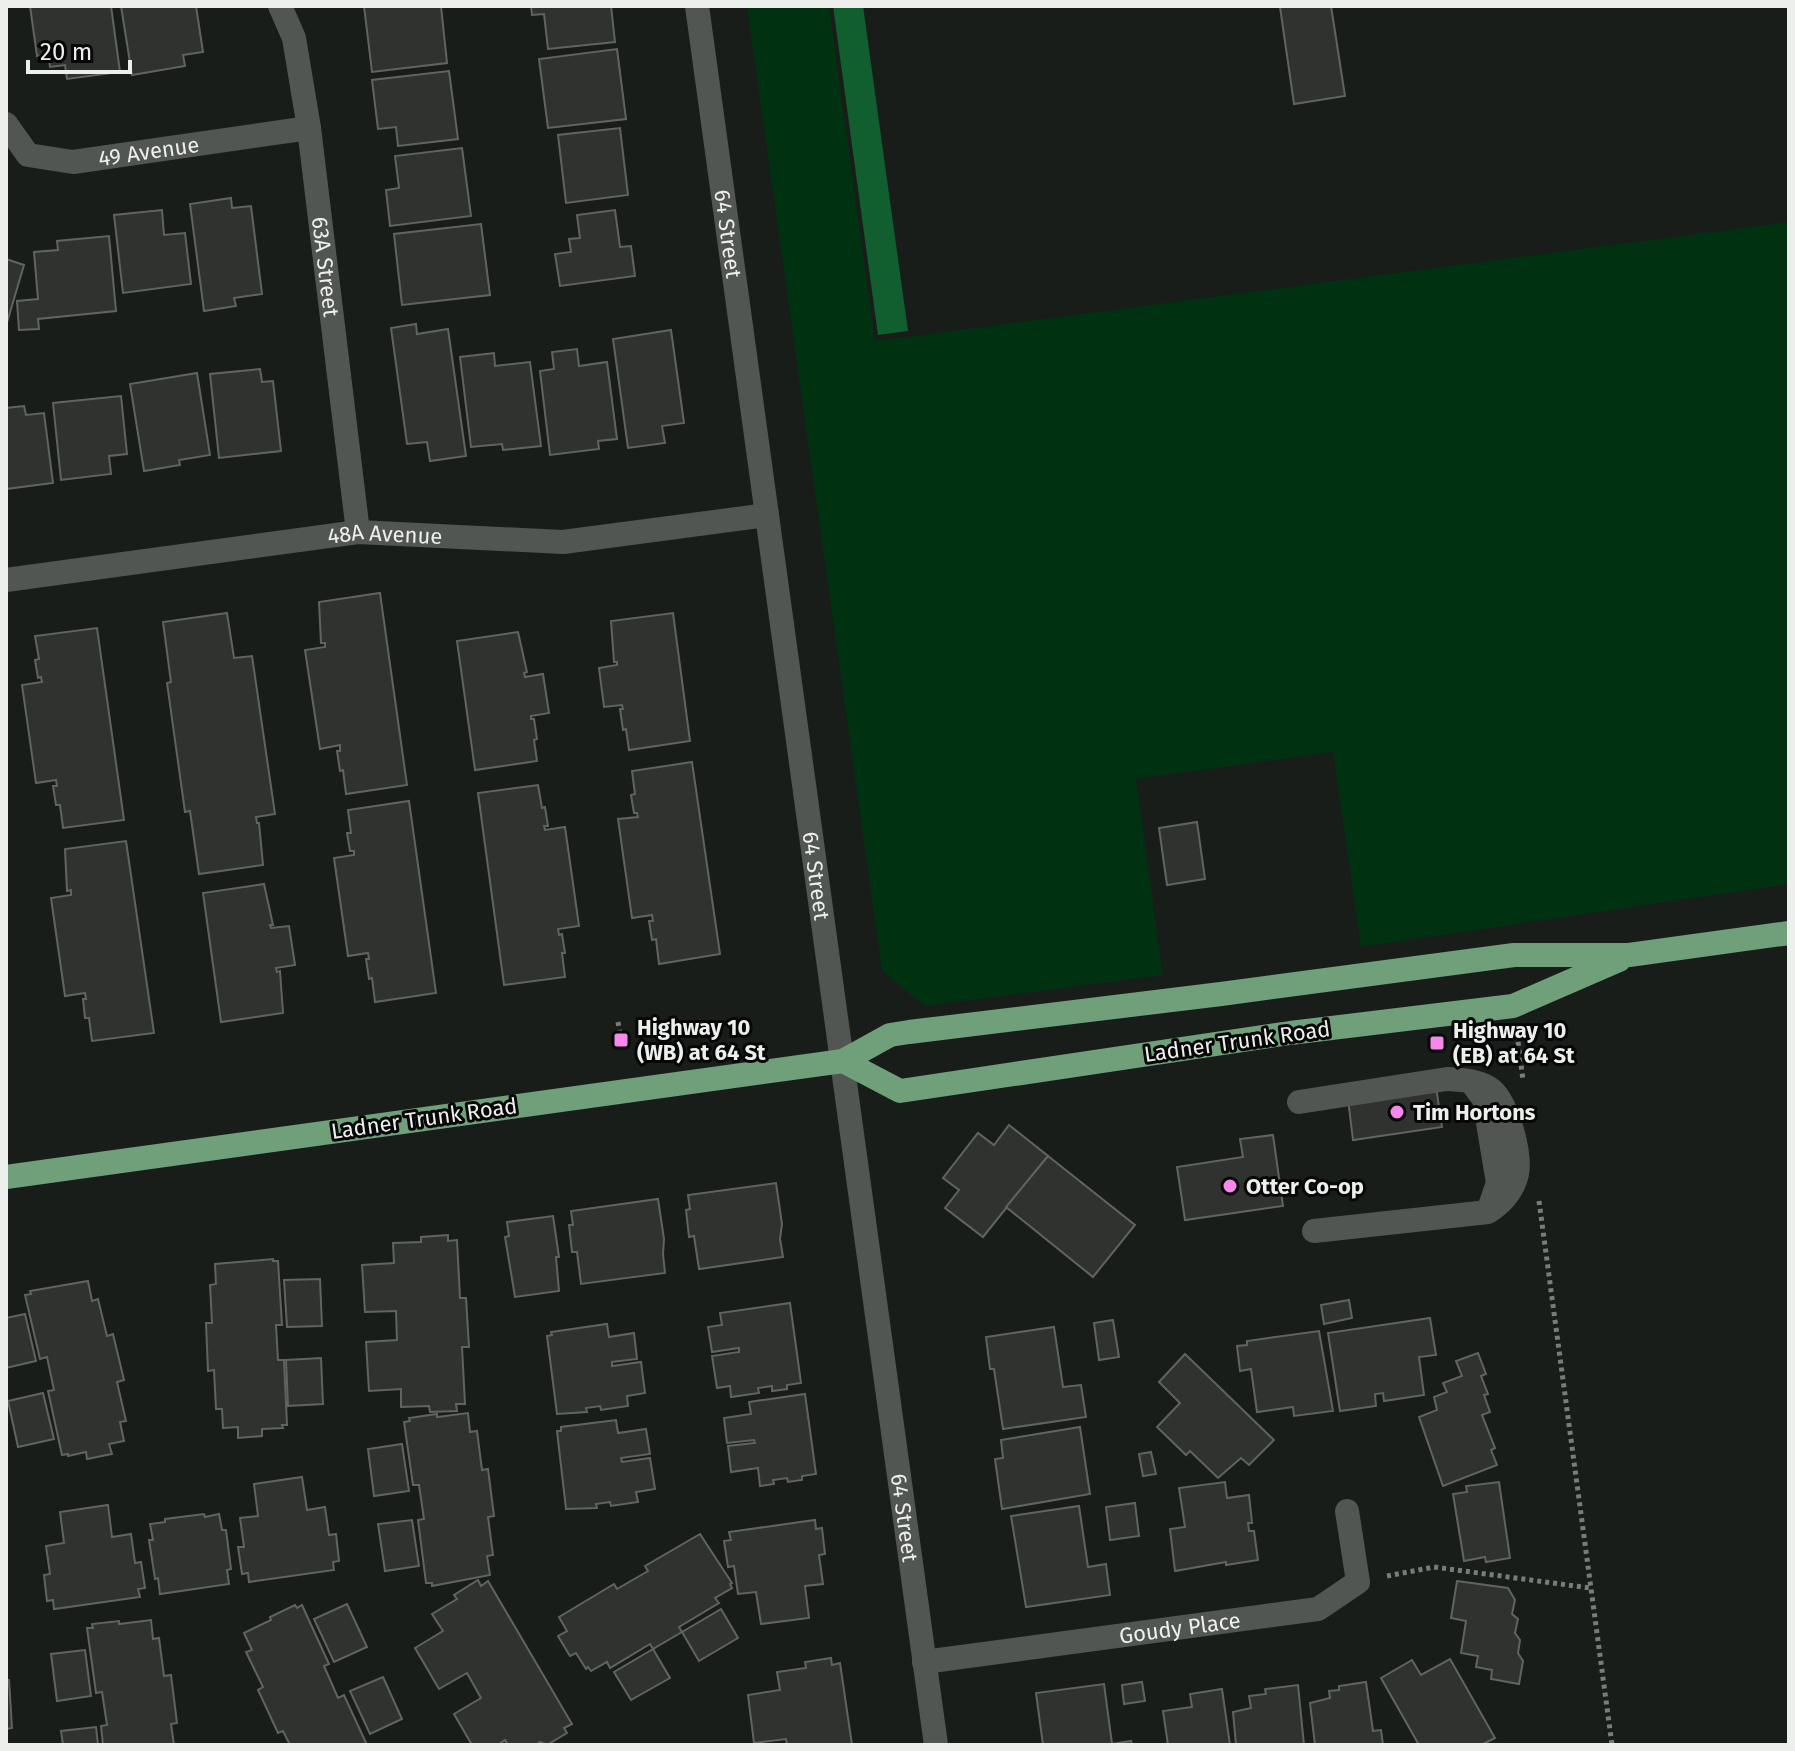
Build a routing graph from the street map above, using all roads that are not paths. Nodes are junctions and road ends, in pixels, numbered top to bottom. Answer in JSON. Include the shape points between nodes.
{"nodes":[{"id":1,"x":280,"y":6,"type":"edge"},
{"id":2,"x":697,"y":6,"type":"edge"},
{"id":3,"x":6,"y":124,"type":"edge"},
{"id":4,"x":309,"y":128,"type":"junction"},
{"id":5,"x":767,"y":515,"type":"junction"},
{"id":6,"x":358,"y":532,"type":"junction"},
{"id":7,"x":6,"y":580,"type":"edge"},
{"id":8,"x":1789,"y":933,"type":"edge"},
{"id":9,"x":1629,"y":955,"type":"junction"},
{"id":10,"x":843,"y":1061,"type":"junction"},
{"id":11,"x":1299,"y":1102,"type":"dead end"},
{"id":12,"x":6,"y":1177,"type":"edge"},
{"id":13,"x":1314,"y":1231,"type":"dead end"},
{"id":14,"x":1347,"y":1511,"type":"dead end"},
{"id":15,"x":924,"y":1662,"type":"junction"},
{"id":16,"x":936,"y":1745,"type":"edge"}],
"edges":[{"from":1,"to":4,"type":"street","name":"63A Street","via":[[294,38]]},
{"from":2,"to":5,"type":"street","name":"64 Street"},
{"from":3,"to":4,"type":"street","name":"49 Avenue","via":[[28,155],[73,162]]},
{"from":4,"to":6,"type":"street","name":"63A Street"},
{"from":5,"to":6,"type":"street","name":"48A Avenue","via":[[563,542]]},
{"from":5,"to":10,"type":"street","name":"64 Street"},
{"from":6,"to":7,"type":"street","name":"48A Avenue"},
{"from":8,"to":9,"type":"main road","name":"Ladner Trunk Road"},
{"from":9,"to":10,"type":"main road","name":"Ladner Trunk Road","via":[[1514,955],[899,1033]]},
{"from":9,"to":10,"type":"main road","name":"Ladner Trunk Road","via":[[1513,1006],[900,1091]]},
{"from":10,"to":12,"type":"main road","name":"Ladner Trunk Road"},
{"from":10,"to":15,"type":"street","name":"64 Street"},
{"from":11,"to":13,"type":"street","via":[[1470,1080],[1492,1089],[1503,1104],[1517,1172],[1504,1202],[1488,1212]]},
{"from":14,"to":15,"type":"street","name":"Goudy Place","via":[[1358,1582],[1318,1609]]},
{"from":15,"to":16,"type":"street","name":"64 Street"}]}
